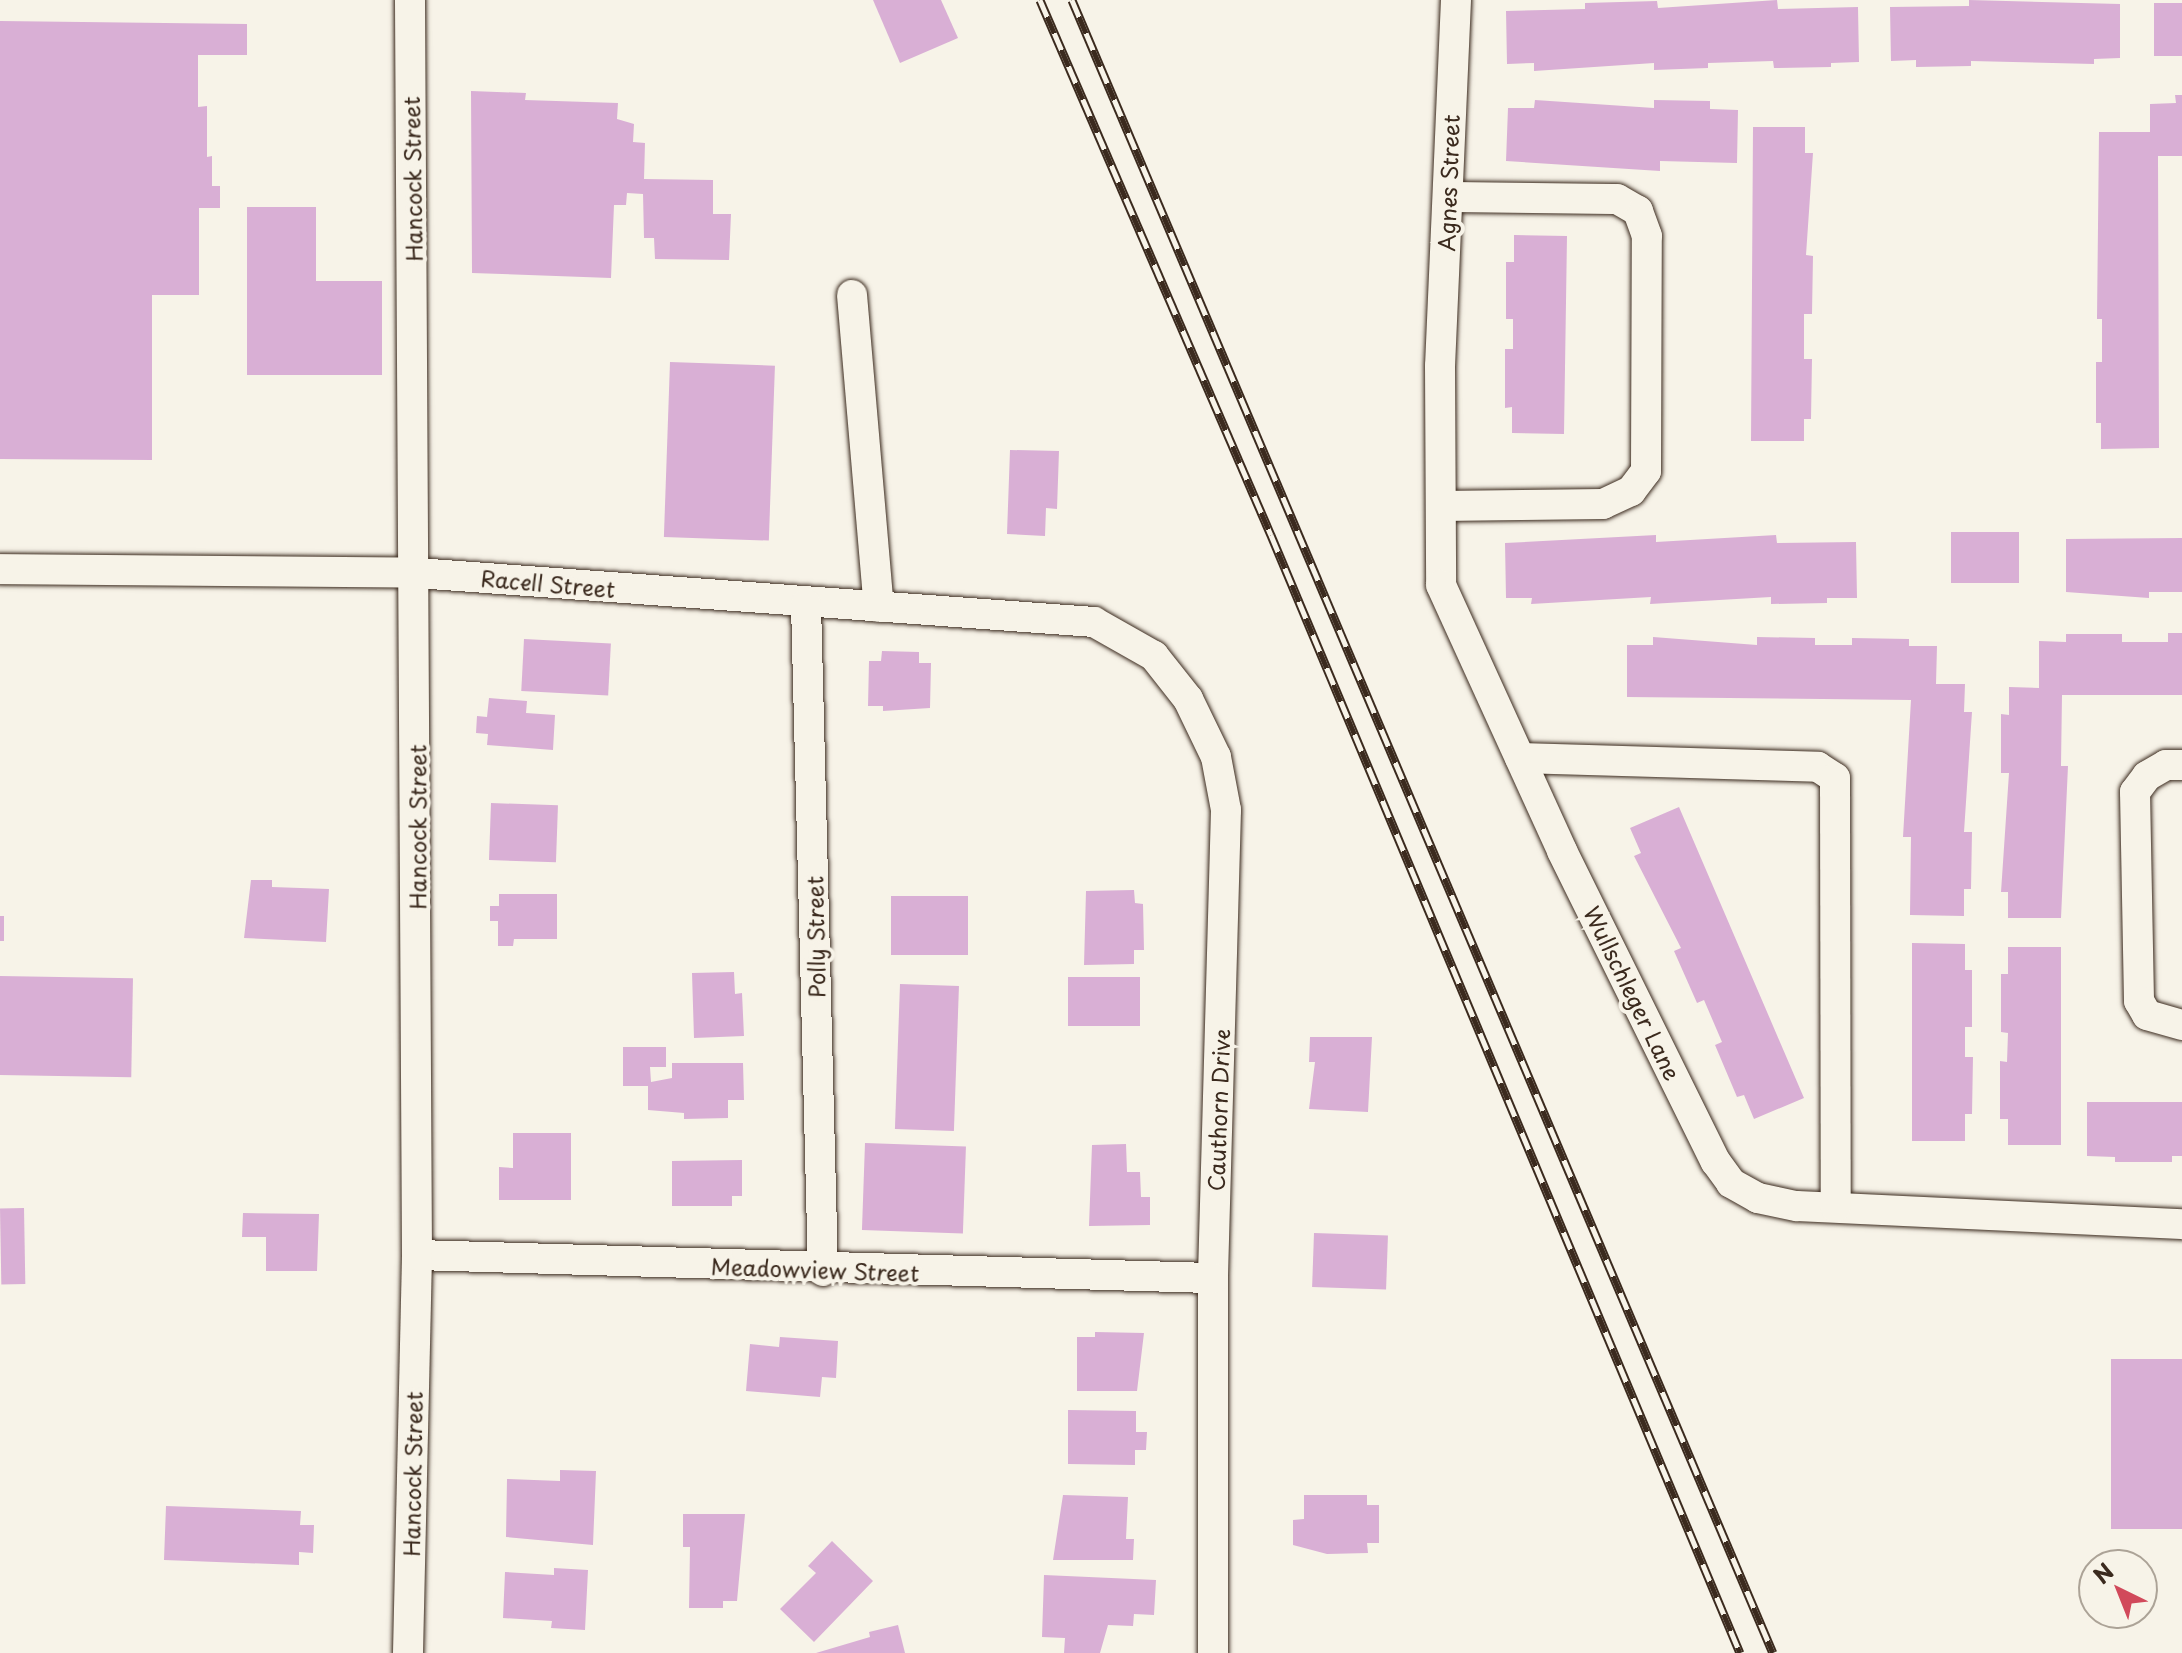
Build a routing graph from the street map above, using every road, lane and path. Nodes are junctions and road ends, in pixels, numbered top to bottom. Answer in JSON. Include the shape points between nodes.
{"nodes":[{"id":1,"x":410,"y":0,"type":"edge"},
{"id":2,"x":1456,"y":0,"type":"edge"},
{"id":3,"x":1448,"y":197,"type":"junction"},
{"id":4,"x":852,"y":295,"type":"dead end"},
{"id":5,"x":1440,"y":366,"type":"joint"},
{"id":6,"x":1441,"y":506,"type":"junction"},
{"id":7,"x":0,"y":569,"type":"edge"},
{"id":8,"x":417,"y":573,"type":"junction"},
{"id":9,"x":806,"y":604,"type":"junction"},
{"id":10,"x":879,"y":607,"type":"junction"},
{"id":11,"x":1094,"y":622,"type":"joint"},
{"id":12,"x":1520,"y":758,"type":"junction"},
{"id":13,"x":2182,"y":765,"type":"edge"},
{"id":14,"x":2182,"y":1025,"type":"edge"},
{"id":15,"x":1836,"y":1207,"type":"junction"},
{"id":16,"x":2182,"y":1224,"type":"edge"},
{"id":17,"x":417,"y":1255,"type":"junction"},
{"id":18,"x":823,"y":1271,"type":"junction"},
{"id":19,"x":1213,"y":1278,"type":"junction"},
{"id":20,"x":408,"y":1653,"type":"edge"},
{"id":21,"x":1213,"y":1653,"type":"edge"}],
"edges":[{"from":1,"to":8,"type":"street","name":"Hancock Street"},
{"from":2,"to":3,"type":"street","name":"Agnes Street"},
{"from":3,"to":5,"type":"street","name":"Agnes Street"},
{"from":3,"to":6,"type":"street","via":[[1617,199],[1638,211],[1647,236],[1646,471],[1631,491],[1603,504]]},
{"from":4,"to":10,"type":"street"},
{"from":5,"to":6,"type":"street","name":"Wullschleger Lane"},
{"from":6,"to":12,"type":"street","name":"Wullschleger Lane","via":[[1441,585]]},
{"from":7,"to":8,"type":"street","name":"Racell Street"},
{"from":8,"to":9,"type":"street","name":"Racell Street"},
{"from":8,"to":17,"type":"street","name":"Hancock Street"},
{"from":9,"to":10,"type":"street","name":"Racell Street"},
{"from":9,"to":18,"type":"street","name":"Polly Street"},
{"from":10,"to":11,"type":"street","name":"Racell Street"},
{"from":11,"to":19,"type":"street","name":"Cauthorn Drive","via":[[1154,656],[1188,699],[1216,757],[1226,810]]},
{"from":12,"to":15,"type":"street","name":"Wullschleger Lane","via":[[1716,1162],[1731,1183],[1758,1198]]},
{"from":12,"to":15,"type":"street","via":[[1818,767],[1835,778]]},
{"from":13,"to":14,"type":"street","via":[[2166,765],[2147,776],[2135,792],[2139,1001],[2147,1015]]},
{"from":15,"to":16,"type":"street","name":"Wullschleger Lane"},
{"from":17,"to":18,"type":"street","name":"Meadowview Street"},
{"from":17,"to":20,"type":"street","name":"Hancock Street"},
{"from":18,"to":19,"type":"street","name":"Meadowview Street"},
{"from":19,"to":21,"type":"street","name":"Cauthorn Drive"}]}
